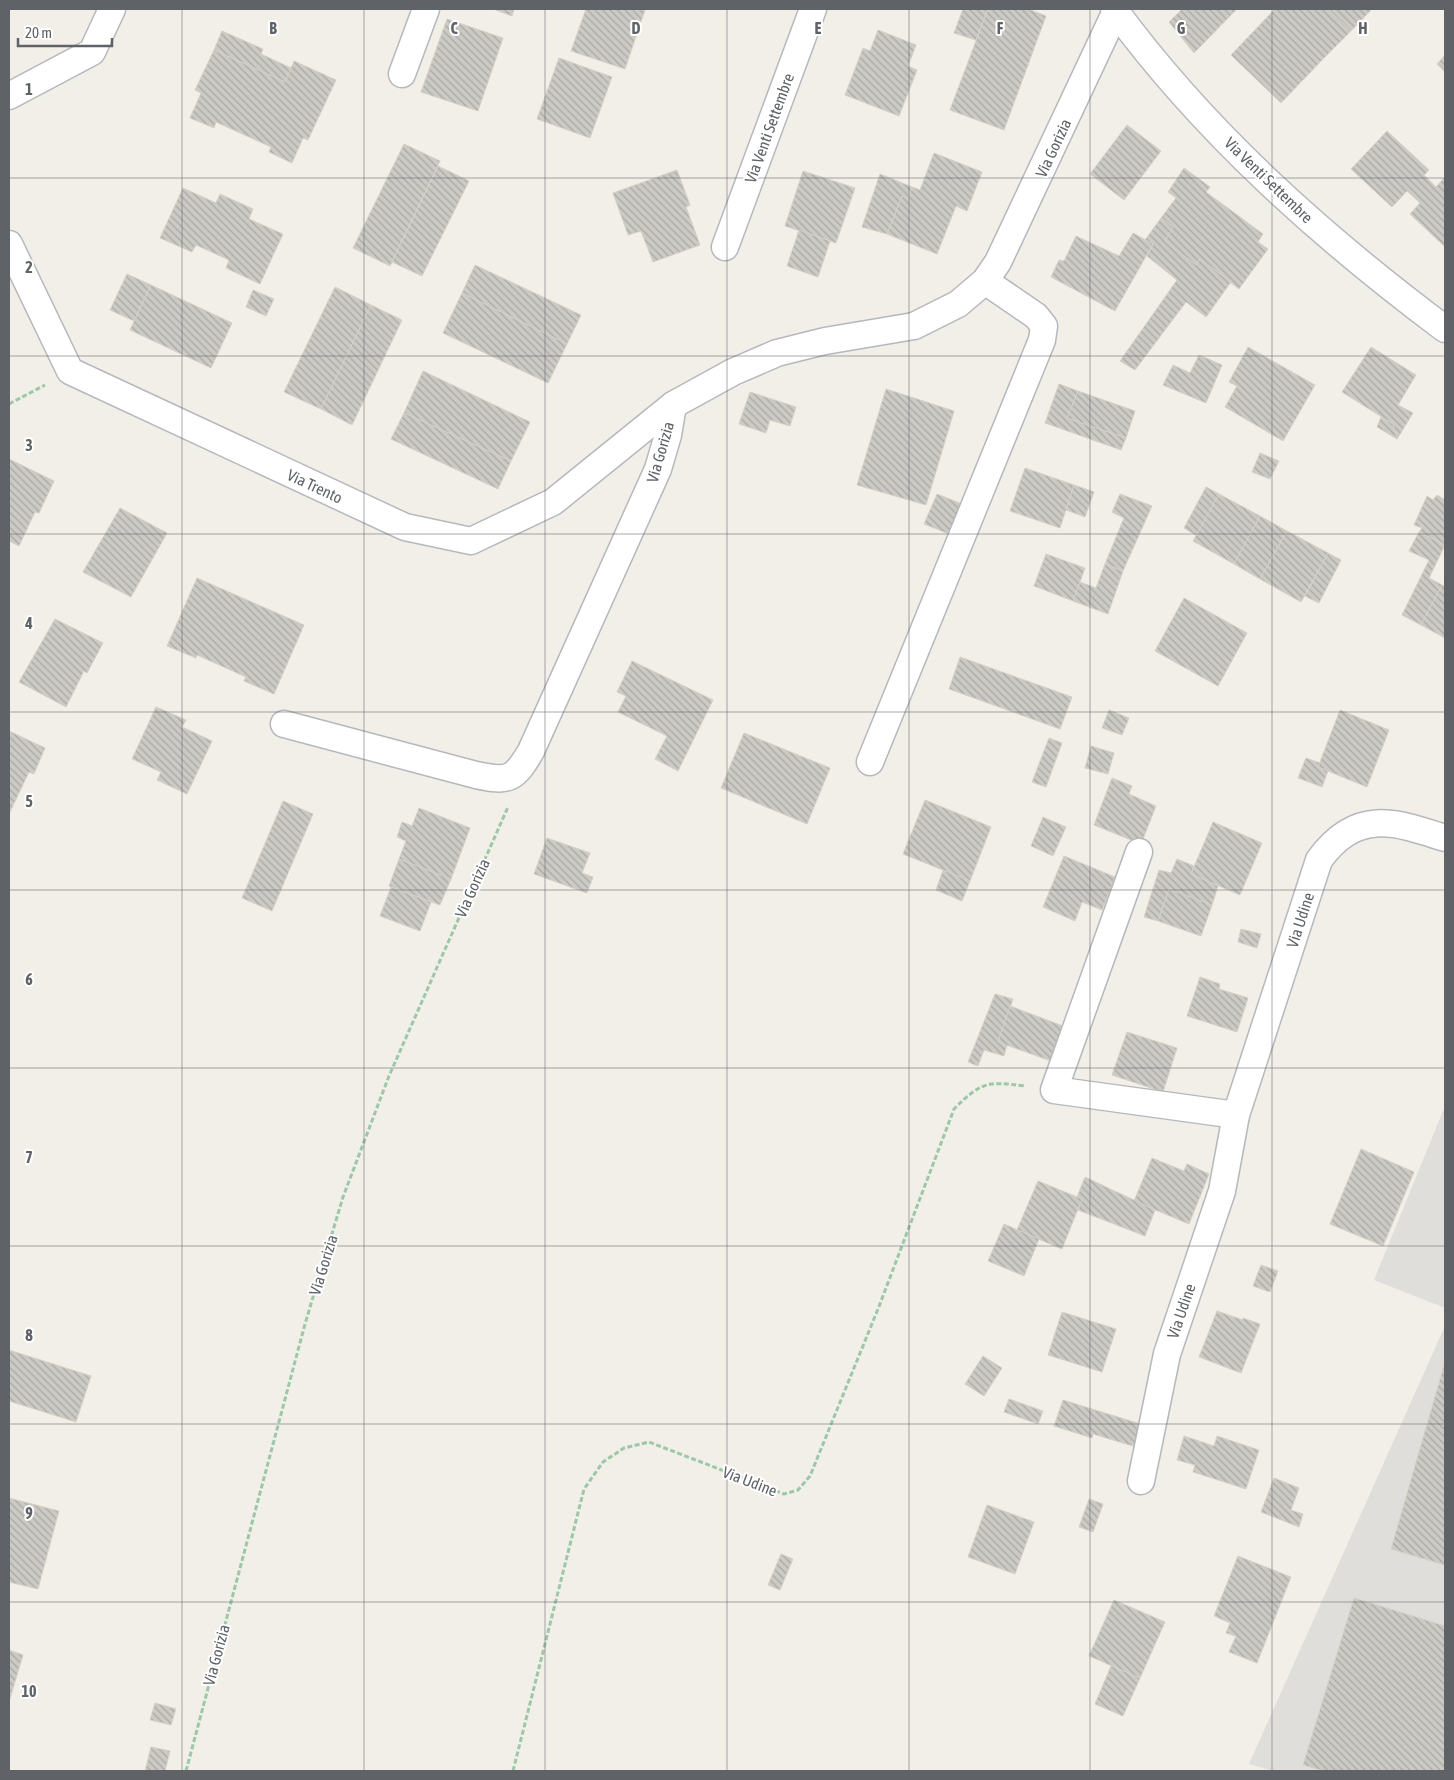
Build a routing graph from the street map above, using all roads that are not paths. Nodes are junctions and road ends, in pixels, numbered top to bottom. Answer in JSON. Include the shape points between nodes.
{"nodes":[{"id":1,"x":112,"y":9,"type":"edge"},
{"id":2,"x":426,"y":9,"type":"edge"},
{"id":3,"x":813,"y":9,"type":"edge"},
{"id":4,"x":1115,"y":10,"type":"edge"},
{"id":5,"x":402,"y":74,"type":"dead end"},
{"id":6,"x":9,"y":96,"type":"edge"},
{"id":7,"x":9,"y":244,"type":"edge"},
{"id":8,"x":725,"y":247,"type":"dead end"},
{"id":9,"x":984,"y":281,"type":"junction"},
{"id":10,"x":1445,"y":328,"type":"edge"},
{"id":11,"x":673,"y":404,"type":"junction"},
{"id":12,"x":284,"y":724,"type":"dead end"},
{"id":13,"x":870,"y":762,"type":"dead end"},
{"id":14,"x":1445,"y":838,"type":"edge"},
{"id":15,"x":1139,"y":852,"type":"dead end"},
{"id":16,"x":1236,"y":1115,"type":"junction"},
{"id":17,"x":1141,"y":1481,"type":"dead end"}],
"edges":[{"from":1,"to":6,"type":"street","via":[[92,52]]},
{"from":2,"to":5,"type":"street"},
{"from":3,"to":8,"type":"street","name":"Via Venti Settembre"},
{"from":4,"to":9,"type":"street","name":"Via Gorizia","via":[[1012,236]]},
{"from":4,"to":10,"type":"street","name":"Via Venti Settembre","via":[[1186,96],[1264,177],[1376,277]]},
{"from":7,"to":11,"type":"street","name":"Via Trento","via":[[70,371],[404,528],[471,541],[553,502]]},
{"from":9,"to":11,"type":"street","name":"Via Gorizia","via":[[958,304],[914,326],[825,340],[777,353]]},
{"from":9,"to":13,"type":"street","via":[[1036,316],[1044,326],[1042,340]]},
{"from":11,"to":12,"type":"street","name":"Via Gorizia","via":[[658,469],[531,751],[512,777],[476,775]]},
{"from":14,"to":16,"type":"street","name":"Via Udine","via":[[1400,825],[1377,823],[1359,826],[1342,834],[1330,845],[1319,860]]},
{"from":15,"to":16,"type":"street","via":[[1054,1090]]},
{"from":16,"to":17,"type":"street","name":"Via Udine","via":[[1222,1191],[1166,1354]]}]}
